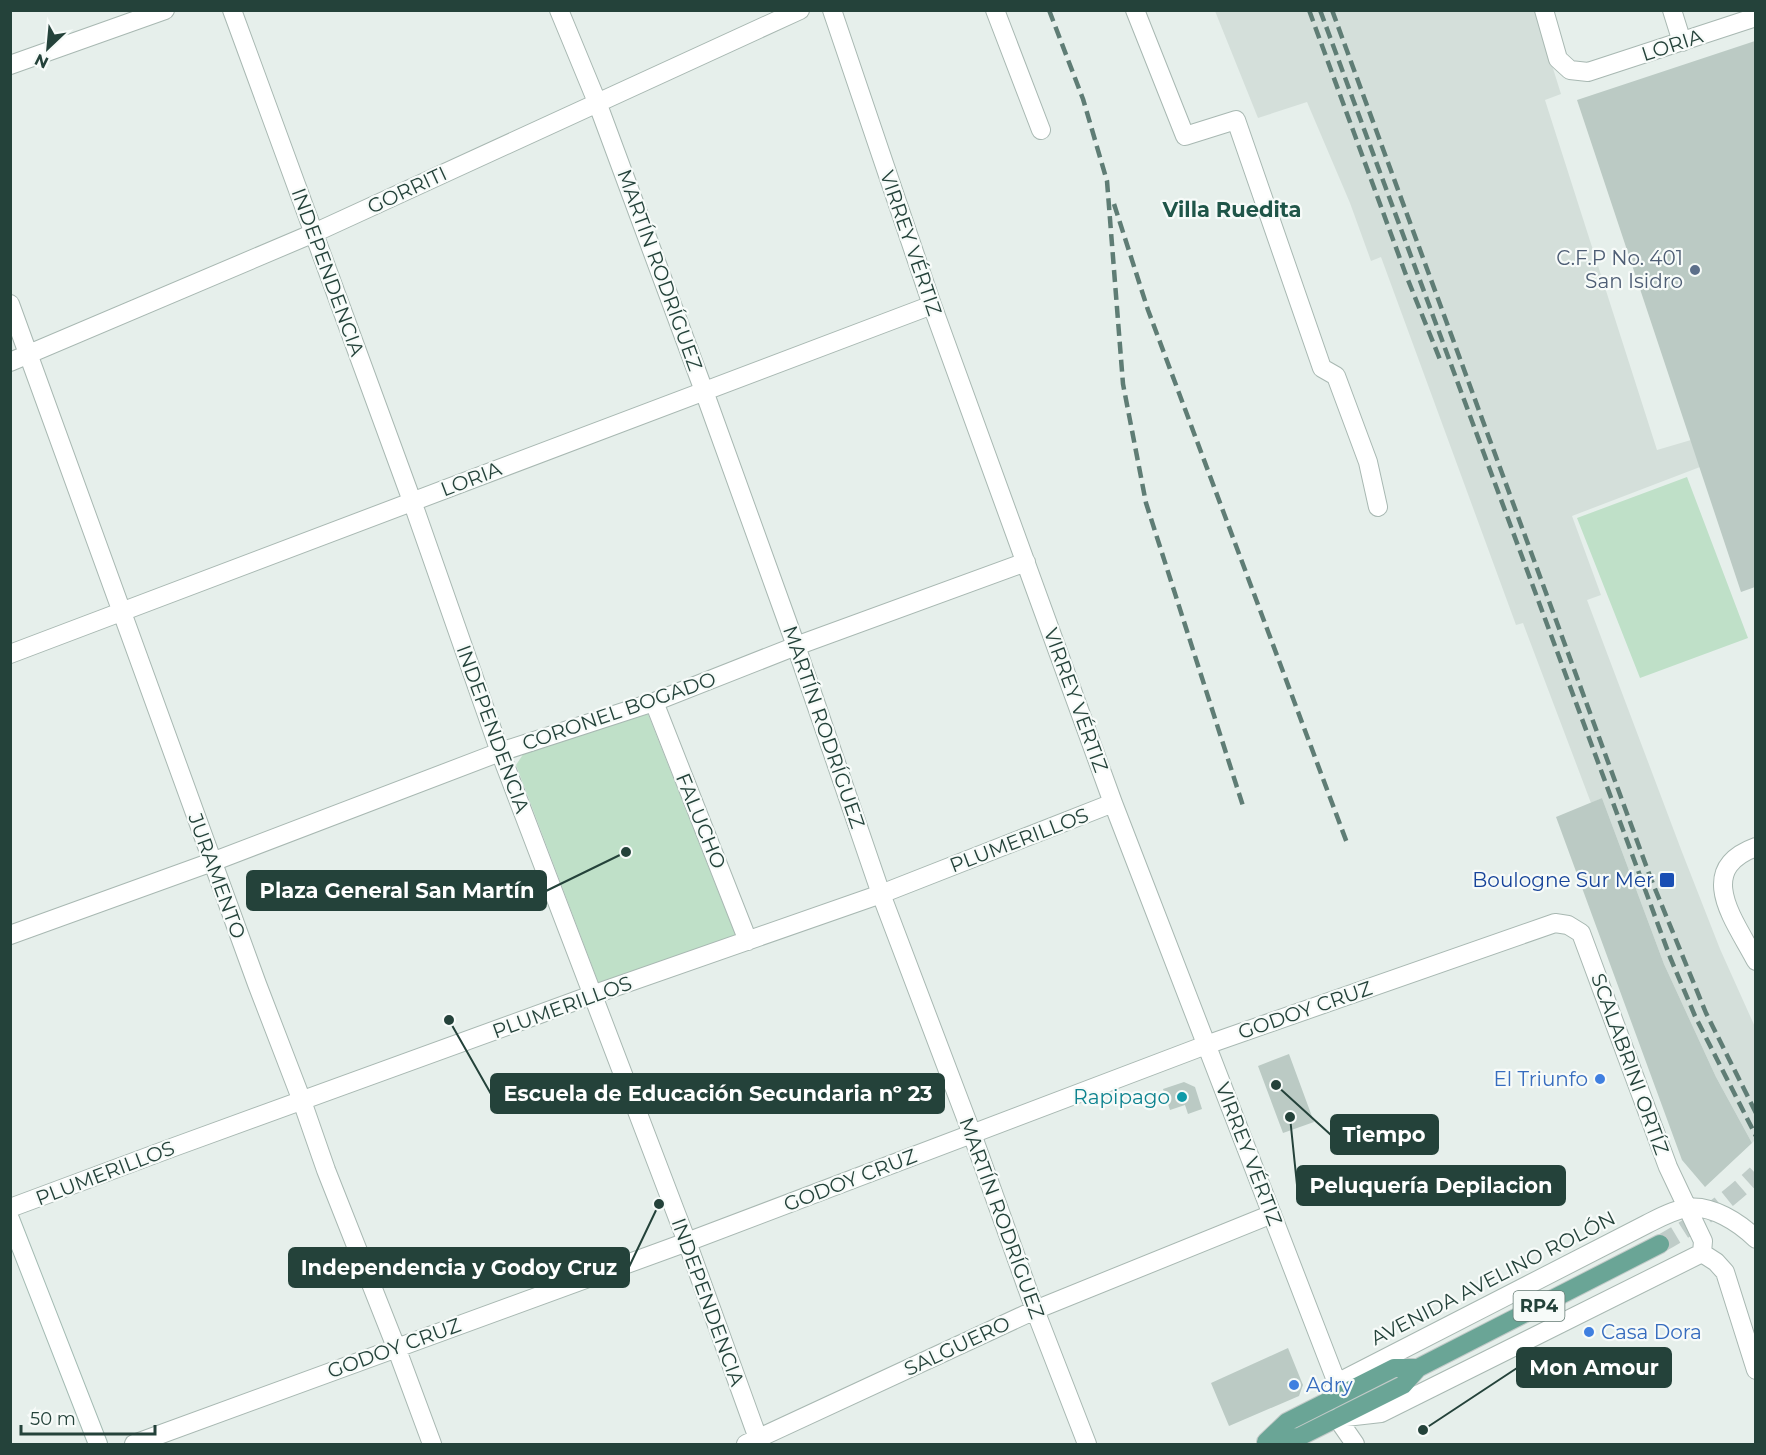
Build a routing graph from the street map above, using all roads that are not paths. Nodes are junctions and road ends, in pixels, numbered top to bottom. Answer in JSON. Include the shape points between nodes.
{"nodes":[{"id":1,"x":165,"y":10,"type":"edge"},
{"id":2,"x":232,"y":10,"type":"edge"},
{"id":3,"x":559,"y":10,"type":"edge"},
{"id":4,"x":800,"y":10,"type":"edge"},
{"id":5,"x":832,"y":10,"type":"edge"},
{"id":6,"x":995,"y":10,"type":"edge"},
{"id":7,"x":1135,"y":10,"type":"edge"},
{"id":8,"x":1544,"y":10,"type":"edge"},
{"id":9,"x":1672,"y":10,"type":"edge"},
{"id":10,"x":1755,"y":17,"type":"edge"},
{"id":11,"x":1682,"y":42,"type":"junction"},
{"id":12,"x":10,"y":65,"type":"edge"},
{"id":13,"x":597,"y":102,"type":"junction"},
{"id":14,"x":1041,"y":130,"type":"dead end"},
{"id":15,"x":314,"y":233,"type":"junction"},
{"id":16,"x":10,"y":304,"type":"edge"},
{"id":17,"x":932,"y":305,"type":"junction"},
{"id":18,"x":29,"y":354,"type":"junction"},
{"id":19,"x":10,"y":362,"type":"edge"},
{"id":20,"x":704,"y":391,"type":"junction"},
{"id":21,"x":412,"y":501,"type":"junction"},
{"id":22,"x":1378,"y":507,"type":"dead end"},
{"id":23,"x":1026,"y":562,"type":"junction"},
{"id":24,"x":122,"y":612,"type":"junction"},
{"id":25,"x":796,"y":646,"type":"junction"},
{"id":26,"x":10,"y":654,"type":"edge"},
{"id":27,"x":654,"y":702,"type":"junction"},
{"id":28,"x":500,"y":752,"type":"junction"},
{"id":29,"x":1113,"y":803,"type":"junction"},
{"id":30,"x":1755,"y":847,"type":"edge"},
{"id":31,"x":212,"y":862,"type":"junction"},
{"id":32,"x":881,"y":894,"type":"junction"},
{"id":33,"x":1568,"y":925,"type":"joint"},
{"id":34,"x":10,"y":935,"type":"edge"},
{"id":35,"x":748,"y":941,"type":"junction"},
{"id":36,"x":1755,"y":961,"type":"edge"},
{"id":37,"x":592,"y":995,"type":"junction"},
{"id":38,"x":1206,"y":1045,"type":"junction"},
{"id":39,"x":303,"y":1101,"type":"junction"},
{"id":40,"x":972,"y":1134,"type":"junction"},
{"id":41,"x":10,"y":1208,"type":"edge"},
{"id":42,"x":1689,"y":1208,"type":"junction"},
{"id":43,"x":1272,"y":1214,"type":"junction"},
{"id":44,"x":10,"y":1219,"type":"edge"},
{"id":45,"x":1755,"y":1239,"type":"edge"},
{"id":46,"x":687,"y":1242,"type":"junction"},
{"id":47,"x":1660,"y":1244,"type":"tunnel mouth"},
{"id":48,"x":1702,"y":1253,"type":"junction"},
{"id":49,"x":1035,"y":1310,"type":"junction"},
{"id":50,"x":396,"y":1347,"type":"junction"},
{"id":51,"x":1418,"y":1368,"type":"junction"},
{"id":52,"x":1755,"y":1370,"type":"edge"},
{"id":53,"x":1337,"y":1383,"type":"junction"},
{"id":54,"x":1329,"y":1401,"type":"junction"},
{"id":55,"x":1337,"y":1418,"type":"junction"},
{"id":56,"x":755,"y":1442,"type":"edge"},
{"id":57,"x":1265,"y":1443,"type":"edge"},
{"id":58,"x":98,"y":1444,"type":"edge"},
{"id":59,"x":134,"y":1444,"type":"edge"},
{"id":60,"x":432,"y":1444,"type":"edge"},
{"id":61,"x":1087,"y":1444,"type":"edge"},
{"id":62,"x":1355,"y":1444,"type":"edge"}],
"edges":[{"from":1,"to":12,"type":"street"},
{"from":2,"to":15,"type":"street","name":"INDEPENDENCIA"},
{"from":3,"to":13,"type":"street","name":"MARTÍN RODRÍGUEZ"},
{"from":4,"to":13,"type":"street","name":"GORRITI"},
{"from":5,"to":17,"type":"street","name":"VIRREY VÉRTIZ"},
{"from":6,"to":14,"type":"street"},
{"from":7,"to":22,"type":"street","via":[[1185,136],[1236,120],[1322,368],[1336,376],[1368,462]]},
{"from":8,"to":11,"type":"street","name":"LORIA","via":[[1558,59],[1570,70],[1588,72]]},
{"from":9,"to":11,"type":"street"},
{"from":10,"to":11,"type":"street","name":"LORIA"},
{"from":13,"to":15,"type":"street","name":"GORRITI"},
{"from":13,"to":20,"type":"street","name":"MARTÍN RODRÍGUEZ"},
{"from":15,"to":18,"type":"street","name":"GORRITI"},
{"from":15,"to":21,"type":"street","name":"INDEPENDENCIA"},
{"from":16,"to":18,"type":"street","name":"JURAMENTO"},
{"from":17,"to":20,"type":"street","name":"LORIA"},
{"from":17,"to":23,"type":"street","name":"VIRREY VÉRTIZ"},
{"from":18,"to":19,"type":"street","name":"GORRITI"},
{"from":18,"to":24,"type":"street","name":"JURAMENTO"},
{"from":20,"to":21,"type":"street","name":"LORIA"},
{"from":20,"to":25,"type":"street","name":"MARTÍN RODRÍGUEZ"},
{"from":21,"to":24,"type":"street","name":"LORIA"},
{"from":21,"to":28,"type":"street","name":"INDEPENDENCIA"},
{"from":23,"to":25,"type":"street","name":"CORONEL BOGADO"},
{"from":23,"to":29,"type":"street","name":"VIRREY VÉRTIZ"},
{"from":24,"to":26,"type":"street","name":"LORIA"},
{"from":24,"to":31,"type":"street","name":"JURAMENTO"},
{"from":25,"to":27,"type":"street","name":"CORONEL BOGADO"},
{"from":25,"to":32,"type":"street","name":"MARTÍN RODRÍGUEZ"},
{"from":27,"to":28,"type":"street","name":"CORONEL BOGADO"},
{"from":27,"to":35,"type":"street","name":"FALUCHO"},
{"from":28,"to":31,"type":"street","name":"CORONEL BOGADO"},
{"from":28,"to":37,"type":"street","name":"INDEPENDENCIA"},
{"from":29,"to":32,"type":"street","name":"PLUMERILLOS"},
{"from":29,"to":38,"type":"street","name":"VIRREY VÉRTIZ"},
{"from":30,"to":36,"type":"street","via":[[1731,861],[1721,884],[1724,899]]},
{"from":31,"to":34,"type":"street","name":"CORONEL BOGADO"},
{"from":31,"to":39,"type":"street","name":"JURAMENTO"},
{"from":32,"to":35,"type":"street","name":"PLUMERILLOS"},
{"from":32,"to":40,"type":"street","name":"MARTÍN RODRÍGUEZ"},
{"from":33,"to":38,"type":"street","name":"GODOY CRUZ","via":[[1555,923]]},
{"from":33,"to":42,"type":"street","name":"SCALABRINI ORTÍZ","via":[[1581,933],[1668,1167]]},
{"from":35,"to":37,"type":"street","name":"PLUMERILLOS"},
{"from":37,"to":39,"type":"street","name":"PLUMERILLOS"},
{"from":37,"to":46,"type":"street","name":"INDEPENDENCIA"},
{"from":38,"to":40,"type":"street","name":"GODOY CRUZ"},
{"from":38,"to":43,"type":"street","name":"VIRREY VÉRTIZ"},
{"from":39,"to":41,"type":"street","name":"PLUMERILLOS"},
{"from":39,"to":50,"type":"street","name":"JURAMENTO"},
{"from":40,"to":46,"type":"street","name":"GODOY CRUZ"},
{"from":40,"to":49,"type":"street","name":"MARTÍN RODRÍGUEZ"},
{"from":42,"to":45,"type":"street","via":[[1728,1218]]},
{"from":42,"to":48,"type":"street","name":"SCALABRINI ORTÍZ","via":[[1703,1240]]},
{"from":42,"to":53,"type":"street","name":"AVENIDA AVELINO ROLÓN","via":[[1647,1224]]},
{"from":43,"to":49,"type":"street","name":"SALGUERO"},
{"from":43,"to":53,"type":"street","name":"VIRREY VÉRTIZ"},
{"from":44,"to":58,"type":"street"},
{"from":46,"to":50,"type":"street","name":"GODOY CRUZ"},
{"from":46,"to":56,"type":"street","name":"INDEPENDENCIA"},
{"from":47,"to":51,"type":"main road","name":"AVENIDA AVELINO ROLÓN","number":"RP4"},
{"from":48,"to":52,"type":"street","via":[[1725,1272]]},
{"from":48,"to":55,"type":"street","name":"AVENIDA AVELINO ROLÓN","via":[[1381,1413]]},
{"from":49,"to":56,"type":"street","name":"SALGUERO"},
{"from":49,"to":61,"type":"street","name":"MARTÍN RODRÍGUEZ"},
{"from":50,"to":59,"type":"street","name":"GODOY CRUZ"},
{"from":50,"to":60,"type":"street","name":"JURAMENTO"},
{"from":51,"to":54,"type":"main road","name":"AVENIDA AVELINO ROLÓN","number":"RP4","via":[[1394,1368]]},
{"from":51,"to":55,"type":"main road","name":"AVENIDA AVELINO ROLÓN","number":"RP4","via":[[1403,1385]]},
{"from":53,"to":54,"type":"street"},
{"from":54,"to":57,"type":"main road","name":"AVENIDA AVELINO ROLÓN","number":"RP4","via":[[1287,1422]]},
{"from":55,"to":57,"type":"main road","name":"AVENIDA AVELINO ROLÓN","number":"RP4","via":[[1299,1437]]},
{"from":55,"to":62,"type":"street"}]}
